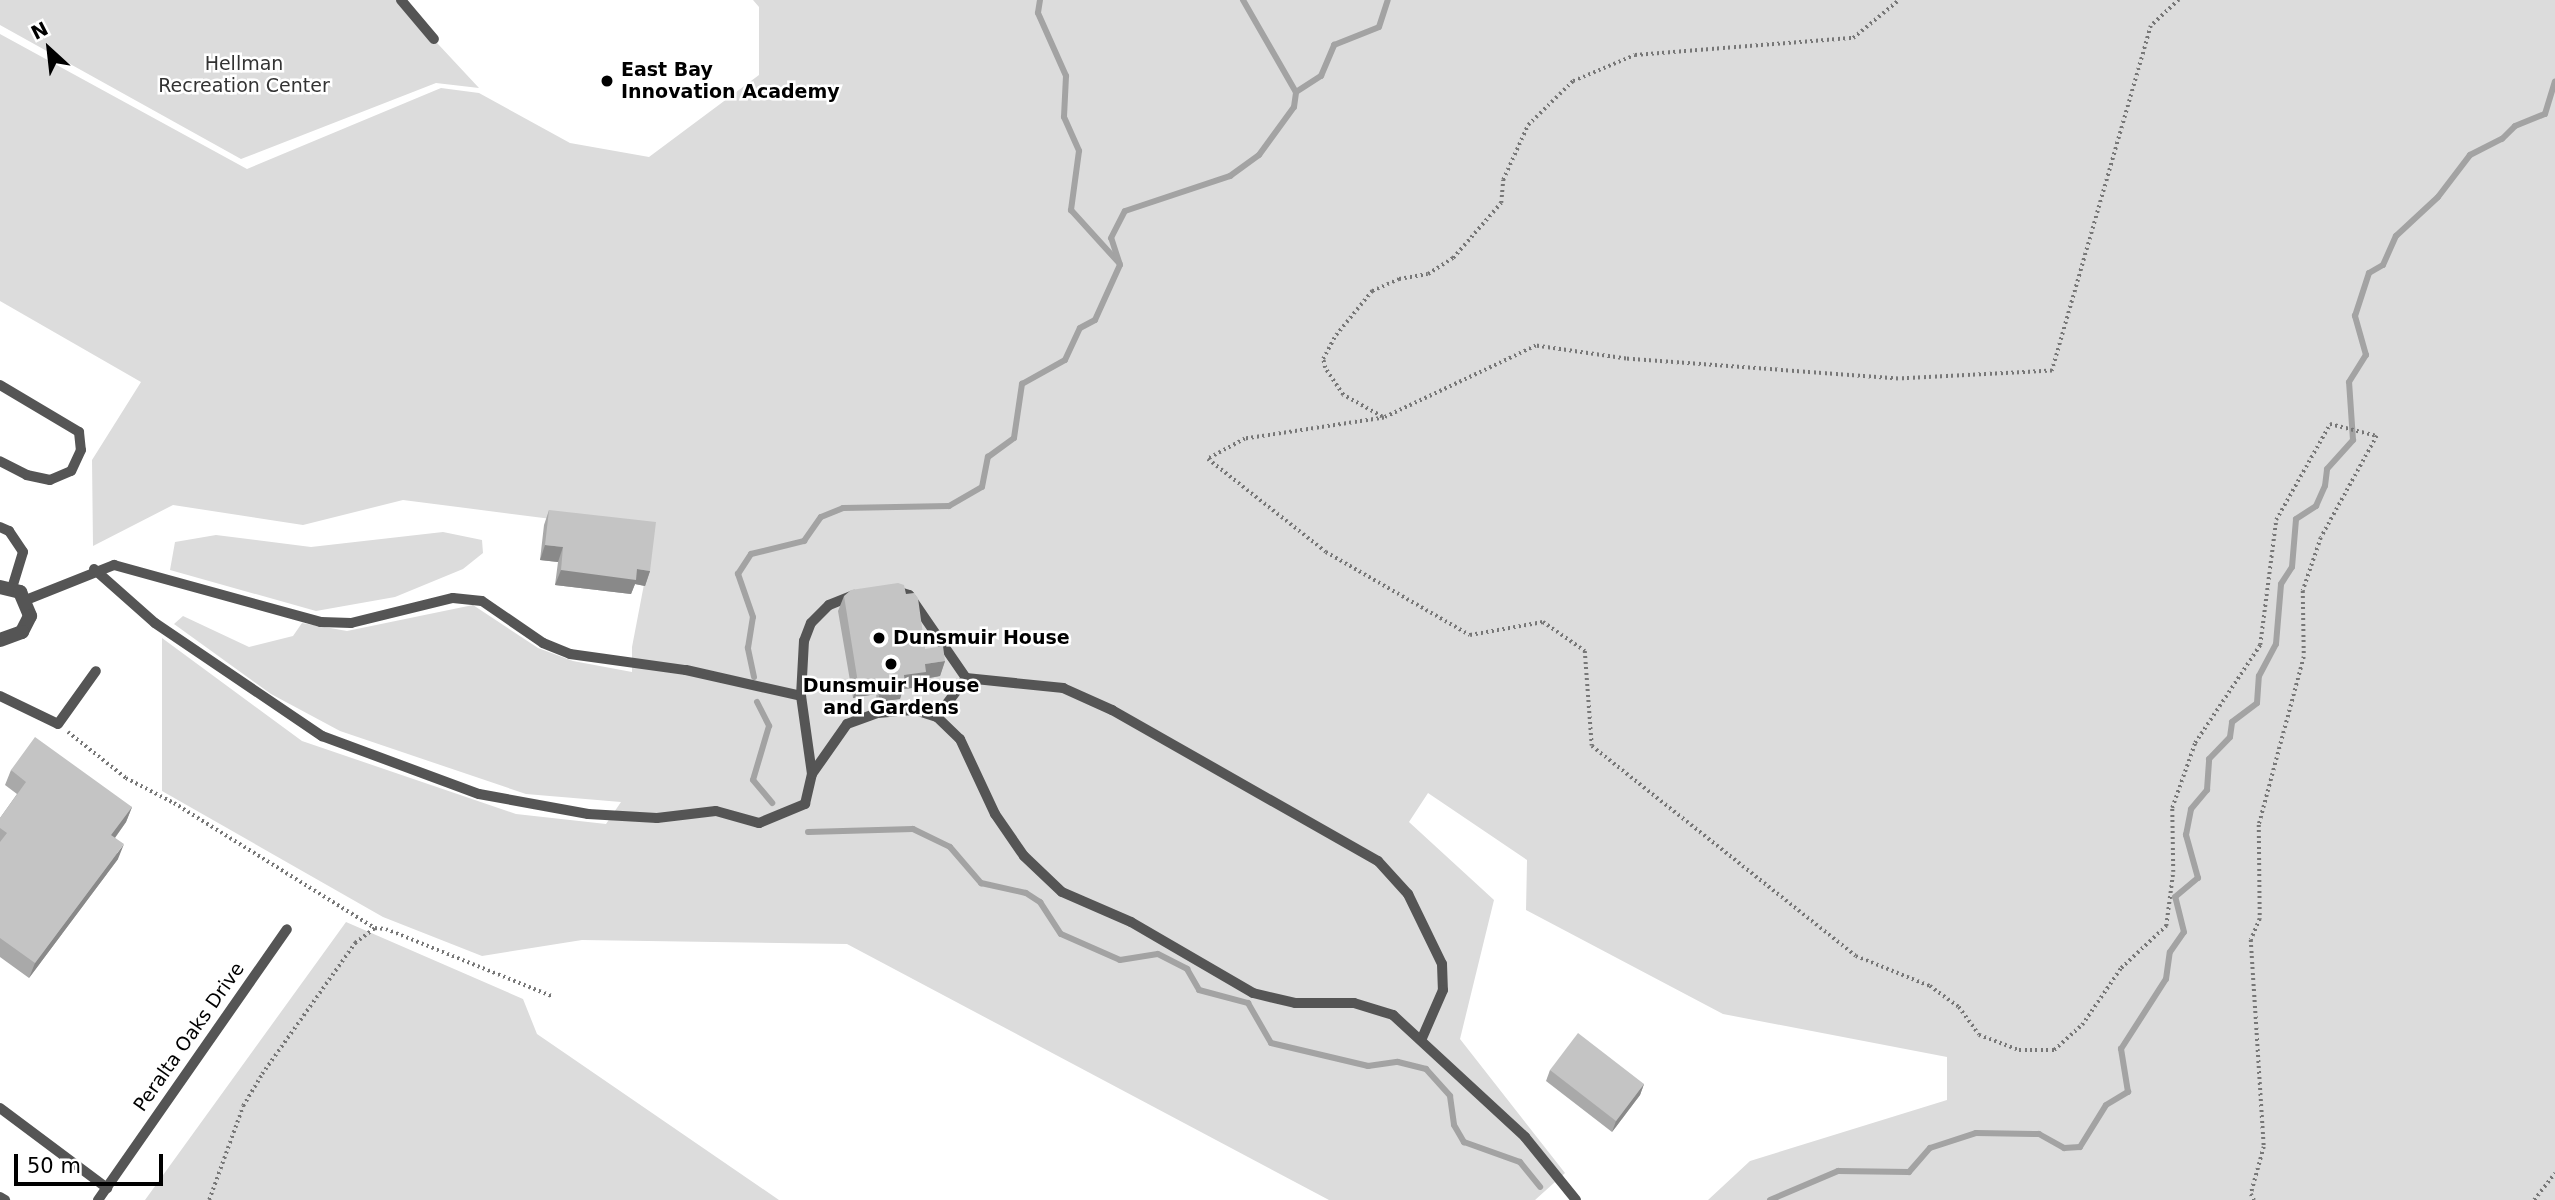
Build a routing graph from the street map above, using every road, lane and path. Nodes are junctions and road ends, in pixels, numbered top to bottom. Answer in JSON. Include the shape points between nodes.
{"nodes":[{"id":1,"x":401,"y":0,"type":"edge"},
{"id":2,"x":1899,"y":0,"type":"edge"},
{"id":3,"x":2179,"y":0,"type":"edge"},
{"id":4,"x":434,"y":39,"type":"dead end"},
{"id":5,"x":0,"y":385,"type":"edge"},
{"id":6,"x":1384,"y":418,"type":"junction"},
{"id":7,"x":0,"y":461,"type":"edge"},
{"id":8,"x":0,"y":527,"type":"edge"},
{"id":9,"x":94,"y":569,"type":"junction"},
{"id":10,"x":6,"y":587,"type":"edge"},
{"id":11,"x":880,"y":591,"type":"edge"},
{"id":12,"x":866,"y":592,"type":"edge"},
{"id":13,"x":26,"y":600,"type":"junction"},
{"id":14,"x":0,"y":640,"type":"edge"},
{"id":15,"x":96,"y":671,"type":"dead end"},
{"id":16,"x":966,"y":678,"type":"junction"},
{"id":17,"x":0,"y":696,"type":"edge"},
{"id":18,"x":801,"y":696,"type":"junction"},
{"id":19,"x":937,"y":717,"type":"junction"},
{"id":20,"x":58,"y":724,"type":"junction"},
{"id":21,"x":812,"y":774,"type":"junction"},
{"id":22,"x":375,"y":928,"type":"junction"},
{"id":23,"x":287,"y":929,"type":"dead end"},
{"id":24,"x":552,"y":996,"type":"dead end"},
{"id":25,"x":1422,"y":1038,"type":"junction"},
{"id":26,"x":0,"y":1108,"type":"edge"},
{"id":27,"x":2555,"y":1173,"type":"edge"},
{"id":28,"x":107,"y":1188,"type":"junction"},
{"id":29,"x":0,"y":1197,"type":"edge"},
{"id":30,"x":5,"y":1200,"type":"edge"},
{"id":31,"x":98,"y":1200,"type":"edge"},
{"id":32,"x":209,"y":1200,"type":"edge"},
{"id":33,"x":1576,"y":1200,"type":"edge"},
{"id":34,"x":2254,"y":1200,"type":"edge"},
{"id":35,"x":2534,"y":1200,"type":"edge"}],
"edges":[{"from":1,"to":4,"type":"lane"},
{"from":2,"to":6,"type":"path","via":[[1853,38],[1636,55],[1573,81],[1528,125],[1503,180],[1500,203],[1469,241],[1428,274],[1398,279],[1373,291],[1336,335],[1323,359],[1325,368],[1343,396]]},
{"from":3,"to":6,"type":"path","via":[[2151,26],[2052,371],[1898,379],[1626,359],[1536,346]]},
{"from":5,"to":7,"type":"lane","via":[[79,432],[81,450],[71,471],[50,480]]},
{"from":6,"to":34,"type":"path","via":[[1245,439],[1208,459],[1326,552],[1470,635],[1543,622],[1585,651],[1592,746],[1856,956],[1930,986],[1959,1007],[1979,1035],[2020,1050],[2054,1050],[2082,1026],[2121,968],[2166,926],[2173,872],[2172,808],[2195,743],[2260,645],[2276,520],[2330,424],[2377,436],[2321,538],[2303,591],[2305,657],[2259,825],[2260,919],[2251,940],[2264,1147],[2251,1194]]},
{"from":8,"to":10,"type":"lane","via":[[9,531],[23,552]]},
{"from":9,"to":13,"type":"lane"},
{"from":9,"to":18,"type":"lane","via":[[114,565],[321,622],[351,624],[453,598],[482,601],[543,643],[570,654],[685,670]]},
{"from":9,"to":21,"type":"lane","via":[[155,623],[322,736],[479,794],[589,814],[657,818],[716,810],[759,823],[805,804]]},
{"from":10,"to":13,"type":"street"},
{"from":11,"to":16,"type":"lane","via":[[909,595]]},
{"from":12,"to":18,"type":"lane","via":[[830,605],[811,624],[804,641]]},
{"from":13,"to":14,"type":"street","via":[[27,625],[15,637]]},
{"from":15,"to":20,"type":"lane"},
{"from":16,"to":19,"type":"lane"},
{"from":16,"to":25,"type":"lane","via":[[1063,688],[1112,710],[1378,861],[1408,894],[1443,964],[1443,990]]},
{"from":17,"to":20,"type":"lane"},
{"from":18,"to":21,"type":"lane"},
{"from":19,"to":21,"type":"lane","via":[[915,710],[878,713],[846,724]]},
{"from":19,"to":25,"type":"lane","via":[[960,739],[995,814],[1024,856],[1062,891],[1131,922],[1252,993],[1294,1003],[1354,1003],[1392,1015]]},
{"from":20,"to":22,"type":"path","via":[[126,778]]},
{"from":22,"to":24,"type":"path"},
{"from":22,"to":32,"type":"path","via":[[355,943],[262,1074],[243,1106]]},
{"from":23,"to":28,"type":"lane","name":"Peralta Oaks Drive"},
{"from":25,"to":33,"type":"lane","via":[[1525,1137]]},
{"from":26,"to":28,"type":"lane"},
{"from":27,"to":35,"type":"path"},
{"from":28,"to":31,"type":"lane","name":"Peralta Oaks Drive"},
{"from":29,"to":30,"type":"lane"}]}
